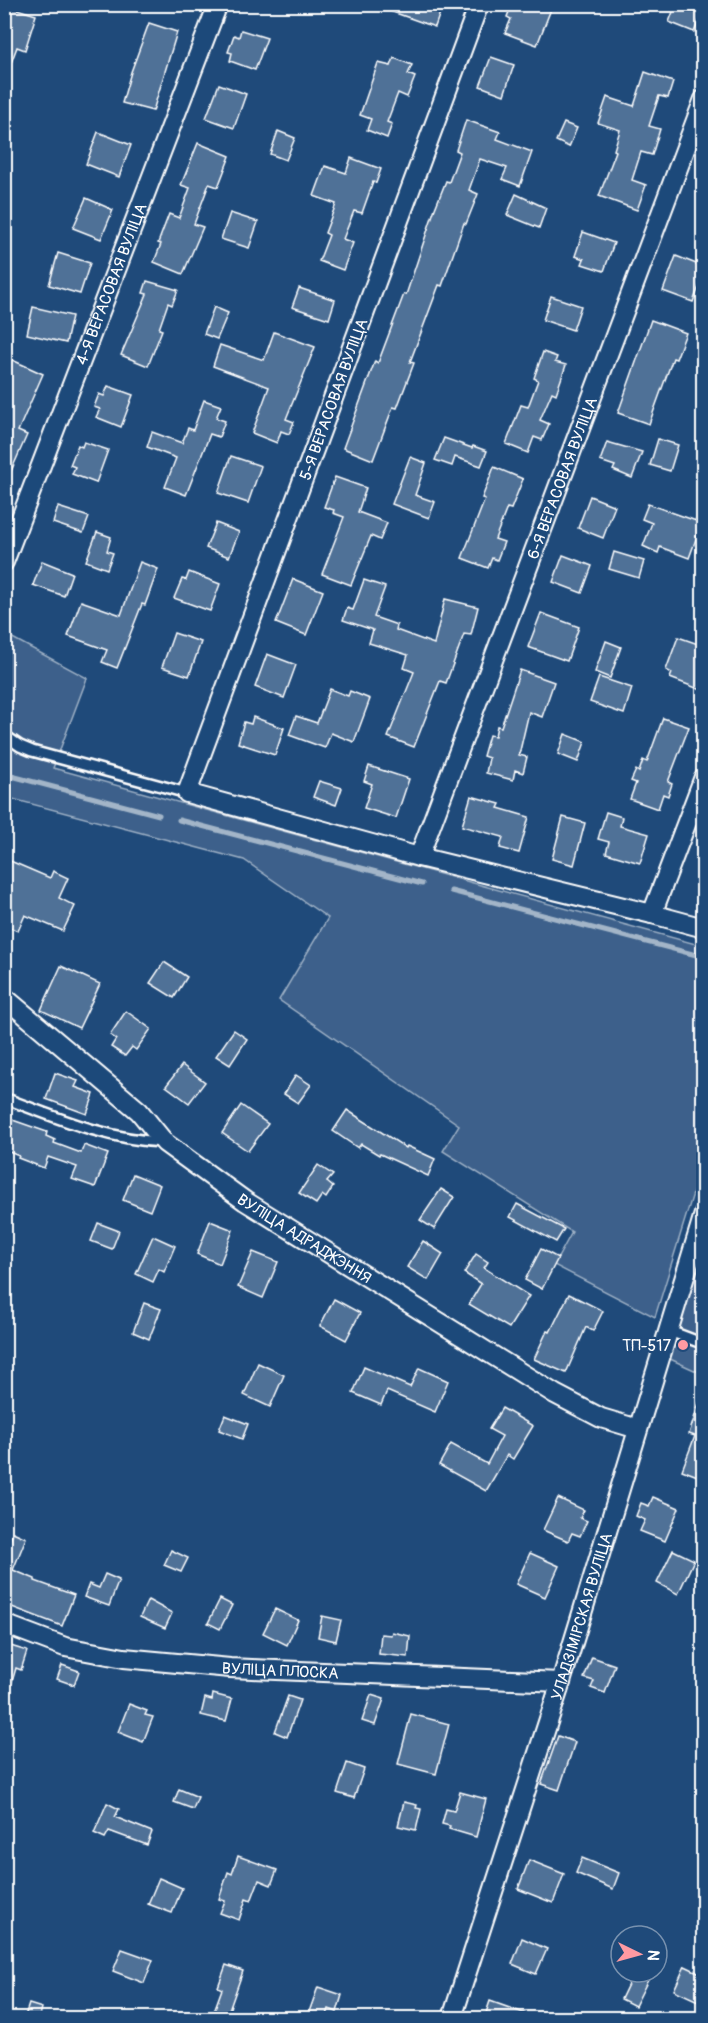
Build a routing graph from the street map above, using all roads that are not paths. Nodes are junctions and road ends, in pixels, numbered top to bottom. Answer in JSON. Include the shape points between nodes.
{"nodes":[{"id":1,"x":218,"y":4,"type":"edge"},
{"id":2,"x":479,"y":4,"type":"edge"},
{"id":3,"x":704,"y":99,"type":"edge"},
{"id":4,"x":4,"y":562,"type":"edge"},
{"id":5,"x":4,"y":735,"type":"edge"},
{"id":6,"x":704,"y":777,"type":"edge"},
{"id":7,"x":187,"y":793,"type":"junction"},
{"id":8,"x":419,"y":857,"type":"junction"},
{"id":9,"x":652,"y":914,"type":"junction"},
{"id":10,"x":704,"y":928,"type":"edge"},
{"id":11,"x":4,"y":997,"type":"edge"},
{"id":12,"x":4,"y":1098,"type":"edge"},
{"id":13,"x":165,"y":1143,"type":"junction"},
{"id":14,"x":704,"y":1214,"type":"edge"},
{"id":15,"x":667,"y":1330,"type":"junction"},
{"id":16,"x":704,"y":1344,"type":"edge"},
{"id":17,"x":638,"y":1429,"type":"junction"},
{"id":18,"x":4,"y":1624,"type":"edge"},
{"id":19,"x":561,"y":1682,"type":"junction"},
{"id":20,"x":452,"y":2019,"type":"edge"}],
"edges":[{"from":1,"to":4,"type":"street","name":"4-Я ВЕРАСОВАЯ ВУЛІЦА"},
{"from":2,"to":7,"type":"street","name":"5-Я ВЕРАСОВАЯ ВУЛІЦА"},
{"from":3,"to":8,"type":"street","name":"6-Я ВЕРАСОВАЯ ВУЛІЦА"},
{"from":5,"to":7,"type":"lane","via":[[33,751]]},
{"from":6,"to":9,"type":"street"},
{"from":7,"to":8,"type":"street"},
{"from":8,"to":9,"type":"street"},
{"from":9,"to":10,"type":"street"},
{"from":11,"to":13,"type":"street","name":"ВУЛІЦА АДРАДЖЭННЯ","via":[[140,1111]]},
{"from":12,"to":13,"type":"lane","via":[[136,1141]]},
{"from":13,"to":17,"type":"street","name":"ВУЛІЦА АДРАДЖЭННЯ","via":[[245,1201],[555,1394],[602,1418]]},
{"from":14,"to":15,"type":"street","name":"УЛАДЗІМІРСКАЯ ВУЛІЦА"},
{"from":15,"to":16,"type":"lane"},
{"from":15,"to":17,"type":"street","name":"УЛАДЗІМІРСКАЯ ВУЛІЦА"},
{"from":17,"to":19,"type":"street","name":"УЛАДЗІМІРСКАЯ ВУЛІЦА"},
{"from":18,"to":19,"type":"street","name":"ВУЛІЦА ПЛОСКА","via":[[65,1647],[124,1658],[230,1668]]},
{"from":19,"to":20,"type":"street","name":"УЛАДЗІМІРСКАЯ ВУЛІЦА"}]}
